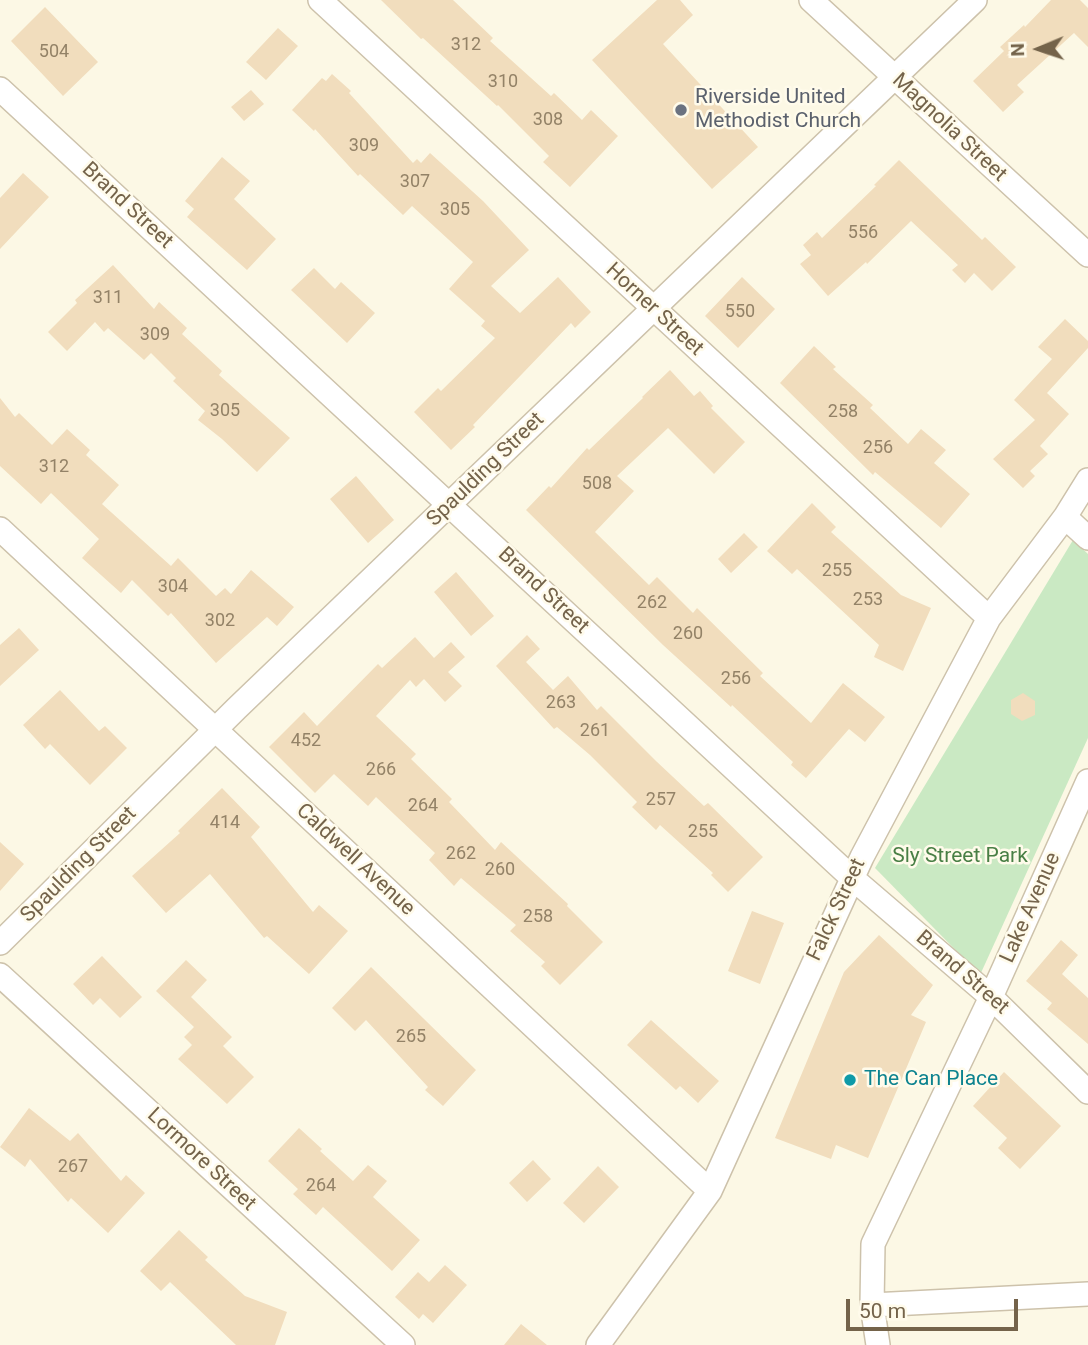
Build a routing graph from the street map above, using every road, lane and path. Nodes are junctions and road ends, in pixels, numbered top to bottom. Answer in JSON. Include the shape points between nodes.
{"nodes":[{"id":1,"x":320,"y":0,"type":"edge"},
{"id":2,"x":811,"y":0,"type":"edge"},
{"id":3,"x":975,"y":0,"type":"edge"},
{"id":4,"x":895,"y":77,"type":"junction"},
{"id":5,"x":0,"y":89,"type":"edge"},
{"id":6,"x":1088,"y":254,"type":"edge"},
{"id":7,"x":654,"y":310,"type":"junction"},
{"id":8,"x":1088,"y":480,"type":"edge"},
{"id":9,"x":449,"y":504,"type":"junction"},
{"id":10,"x":1065,"y":517,"type":"junction"},
{"id":11,"x":0,"y":529,"type":"edge"},
{"id":12,"x":1088,"y":538,"type":"edge"},
{"id":13,"x":989,"y":618,"type":"junction"},
{"id":14,"x":215,"y":730,"type":"junction"},
{"id":15,"x":1088,"y":781,"type":"edge"},
{"id":16,"x":851,"y":877,"type":"junction"},
{"id":17,"x":0,"y":943,"type":"edge"},
{"id":18,"x":0,"y":975,"type":"edge"},
{"id":19,"x":991,"y":996,"type":"junction"},
{"id":20,"x":1088,"y":1092,"type":"edge"},
{"id":21,"x":710,"y":1191,"type":"junction"},
{"id":22,"x":1088,"y":1294,"type":"edge"},
{"id":23,"x":872,"y":1305,"type":"junction"},
{"id":24,"x":402,"y":1345,"type":"edge"},
{"id":25,"x":598,"y":1345,"type":"edge"},
{"id":26,"x":878,"y":1345,"type":"edge"}],
"edges":[{"from":1,"to":7,"type":"street","name":"Horner Street"},
{"from":2,"to":4,"type":"street","name":"Magnolia Street"},
{"from":3,"to":4,"type":"street","name":"Spaulding Street"},
{"from":4,"to":6,"type":"street","name":"Magnolia Street"},
{"from":4,"to":7,"type":"street","name":"Spaulding Street"},
{"from":5,"to":9,"type":"street","name":"Brand Street"},
{"from":7,"to":9,"type":"street","name":"Spaulding Street"},
{"from":7,"to":13,"type":"street","name":"Horner Street"},
{"from":8,"to":10,"type":"street","name":"Falck Street"},
{"from":9,"to":14,"type":"street","name":"Spaulding Street"},
{"from":9,"to":16,"type":"street","name":"Brand Street"},
{"from":10,"to":12,"type":"street"},
{"from":10,"to":13,"type":"street","name":"Falck Street"},
{"from":11,"to":14,"type":"street","name":"Caldwell Avenue"},
{"from":13,"to":16,"type":"street","name":"Falck Street"},
{"from":14,"to":17,"type":"street","name":"Spaulding Street"},
{"from":14,"to":21,"type":"street","name":"Caldwell Avenue"},
{"from":15,"to":19,"type":"street","name":"Lake Avenue"},
{"from":16,"to":19,"type":"street","name":"Brand Street"},
{"from":16,"to":21,"type":"street","name":"Falck Street"},
{"from":18,"to":24,"type":"street","name":"Lormore Street"},
{"from":19,"to":20,"type":"street","name":"Brand Street"},
{"from":19,"to":23,"type":"street","name":"Lake Avenue","via":[[873,1244]]},
{"from":21,"to":25,"type":"street","name":"Falck Street"},
{"from":22,"to":23,"type":"street"},
{"from":23,"to":26,"type":"street","name":"Lake Avenue"}]}
